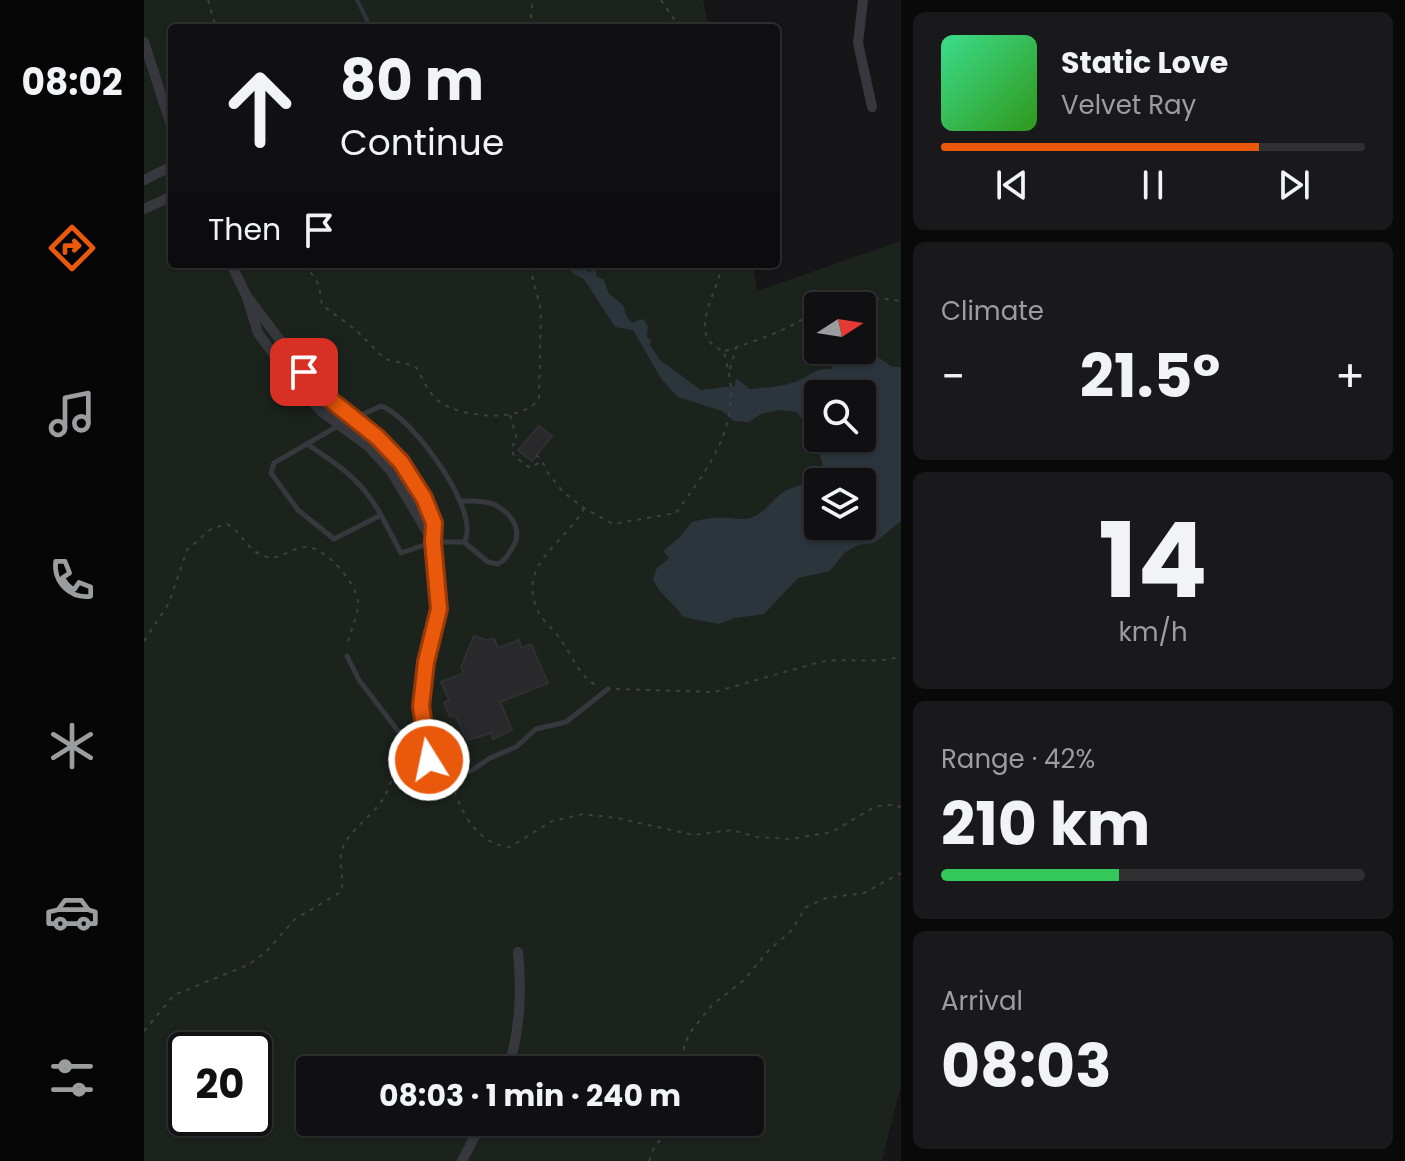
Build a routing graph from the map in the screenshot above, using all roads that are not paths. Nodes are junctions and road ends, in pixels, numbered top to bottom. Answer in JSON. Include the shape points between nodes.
{"nodes":[{"id":1,"x":863,"y":0,"type":"edge"},
{"id":2,"x":144,"y":42,"type":"edge"},
{"id":3,"x":872,"y":107,"type":"dead end"},
{"id":4,"x":168,"y":116,"type":"edge"},
{"id":5,"x":168,"y":168,"type":"edge"},
{"id":6,"x":144,"y":180,"type":"edge"},
{"id":7,"x":168,"y":198,"type":"edge"},
{"id":8,"x":144,"y":209,"type":"edge"},
{"id":9,"x":233,"y":268,"type":"edge"},
{"id":10,"x":246,"y":295,"type":"junction"},
{"id":11,"x":353,"y":418,"type":"junction"},
{"id":12,"x":338,"y":426,"type":"junction"},
{"id":13,"x":307,"y":444,"type":"junction"},
{"id":14,"x":460,"y":501,"type":"junction"},
{"id":15,"x":381,"y":515,"type":"junction"},
{"id":16,"x":433,"y":542,"type":"junction"},
{"id":17,"x":464,"y":542,"type":"junction"},
{"id":18,"x":439,"y":609,"type":"joint"},
{"id":19,"x":347,"y":656,"type":"road end"},
{"id":20,"x":608,"y":689,"type":"road end"},
{"id":21,"x":429,"y":760,"type":"junction"},
{"id":22,"x":518,"y":952,"type":"dead end"},
{"id":23,"x":511,"y":1056,"type":"edge"},
{"id":24,"x":475,"y":1136,"type":"edge"},
{"id":25,"x":462,"y":1161,"type":"edge"}],
"edges":[{"from":1,"to":3,"type":"street","via":[[858,43]]},
{"from":2,"to":4,"type":"street"},
{"from":5,"to":6,"type":"street"},
{"from":7,"to":8,"type":"street"},
{"from":9,"to":10,"type":"street"},
{"from":10,"to":11,"type":"street","via":[[304,372]]},
{"from":10,"to":12,"type":"street","via":[[258,333],[294,382]]},
{"from":11,"to":12,"type":"lane"},
{"from":11,"to":14,"type":"lane","via":[[381,406],[389,409],[439,463]]},
{"from":11,"to":16,"type":"street","via":[[401,462],[434,523]]},
{"from":12,"to":13,"type":"lane"},
{"from":12,"to":16,"type":"street","via":[[369,447],[391,471]]},
{"from":13,"to":15,"type":"lane","via":[[350,473]]},
{"from":13,"to":15,"type":"lane","via":[[271,467],[298,510],[334,539]]},
{"from":14,"to":17,"type":"lane","via":[[467,525]]},
{"from":14,"to":17,"type":"lane","via":[[494,504],[518,531],[507,558],[498,564]]},
{"from":15,"to":16,"type":"lane","via":[[401,553]]},
{"from":16,"to":17,"type":"lane"},
{"from":16,"to":18,"type":"street"},
{"from":18,"to":21,"type":"lane","via":[[423,685]]},
{"from":19,"to":21,"type":"lane","via":[[379,708]]},
{"from":20,"to":21,"type":"lane","via":[[566,722],[536,729],[523,743],[471,771],[449,773]]},
{"from":22,"to":23,"type":"street","via":[[520,1020]]},
{"from":24,"to":25,"type":"street"}]}
